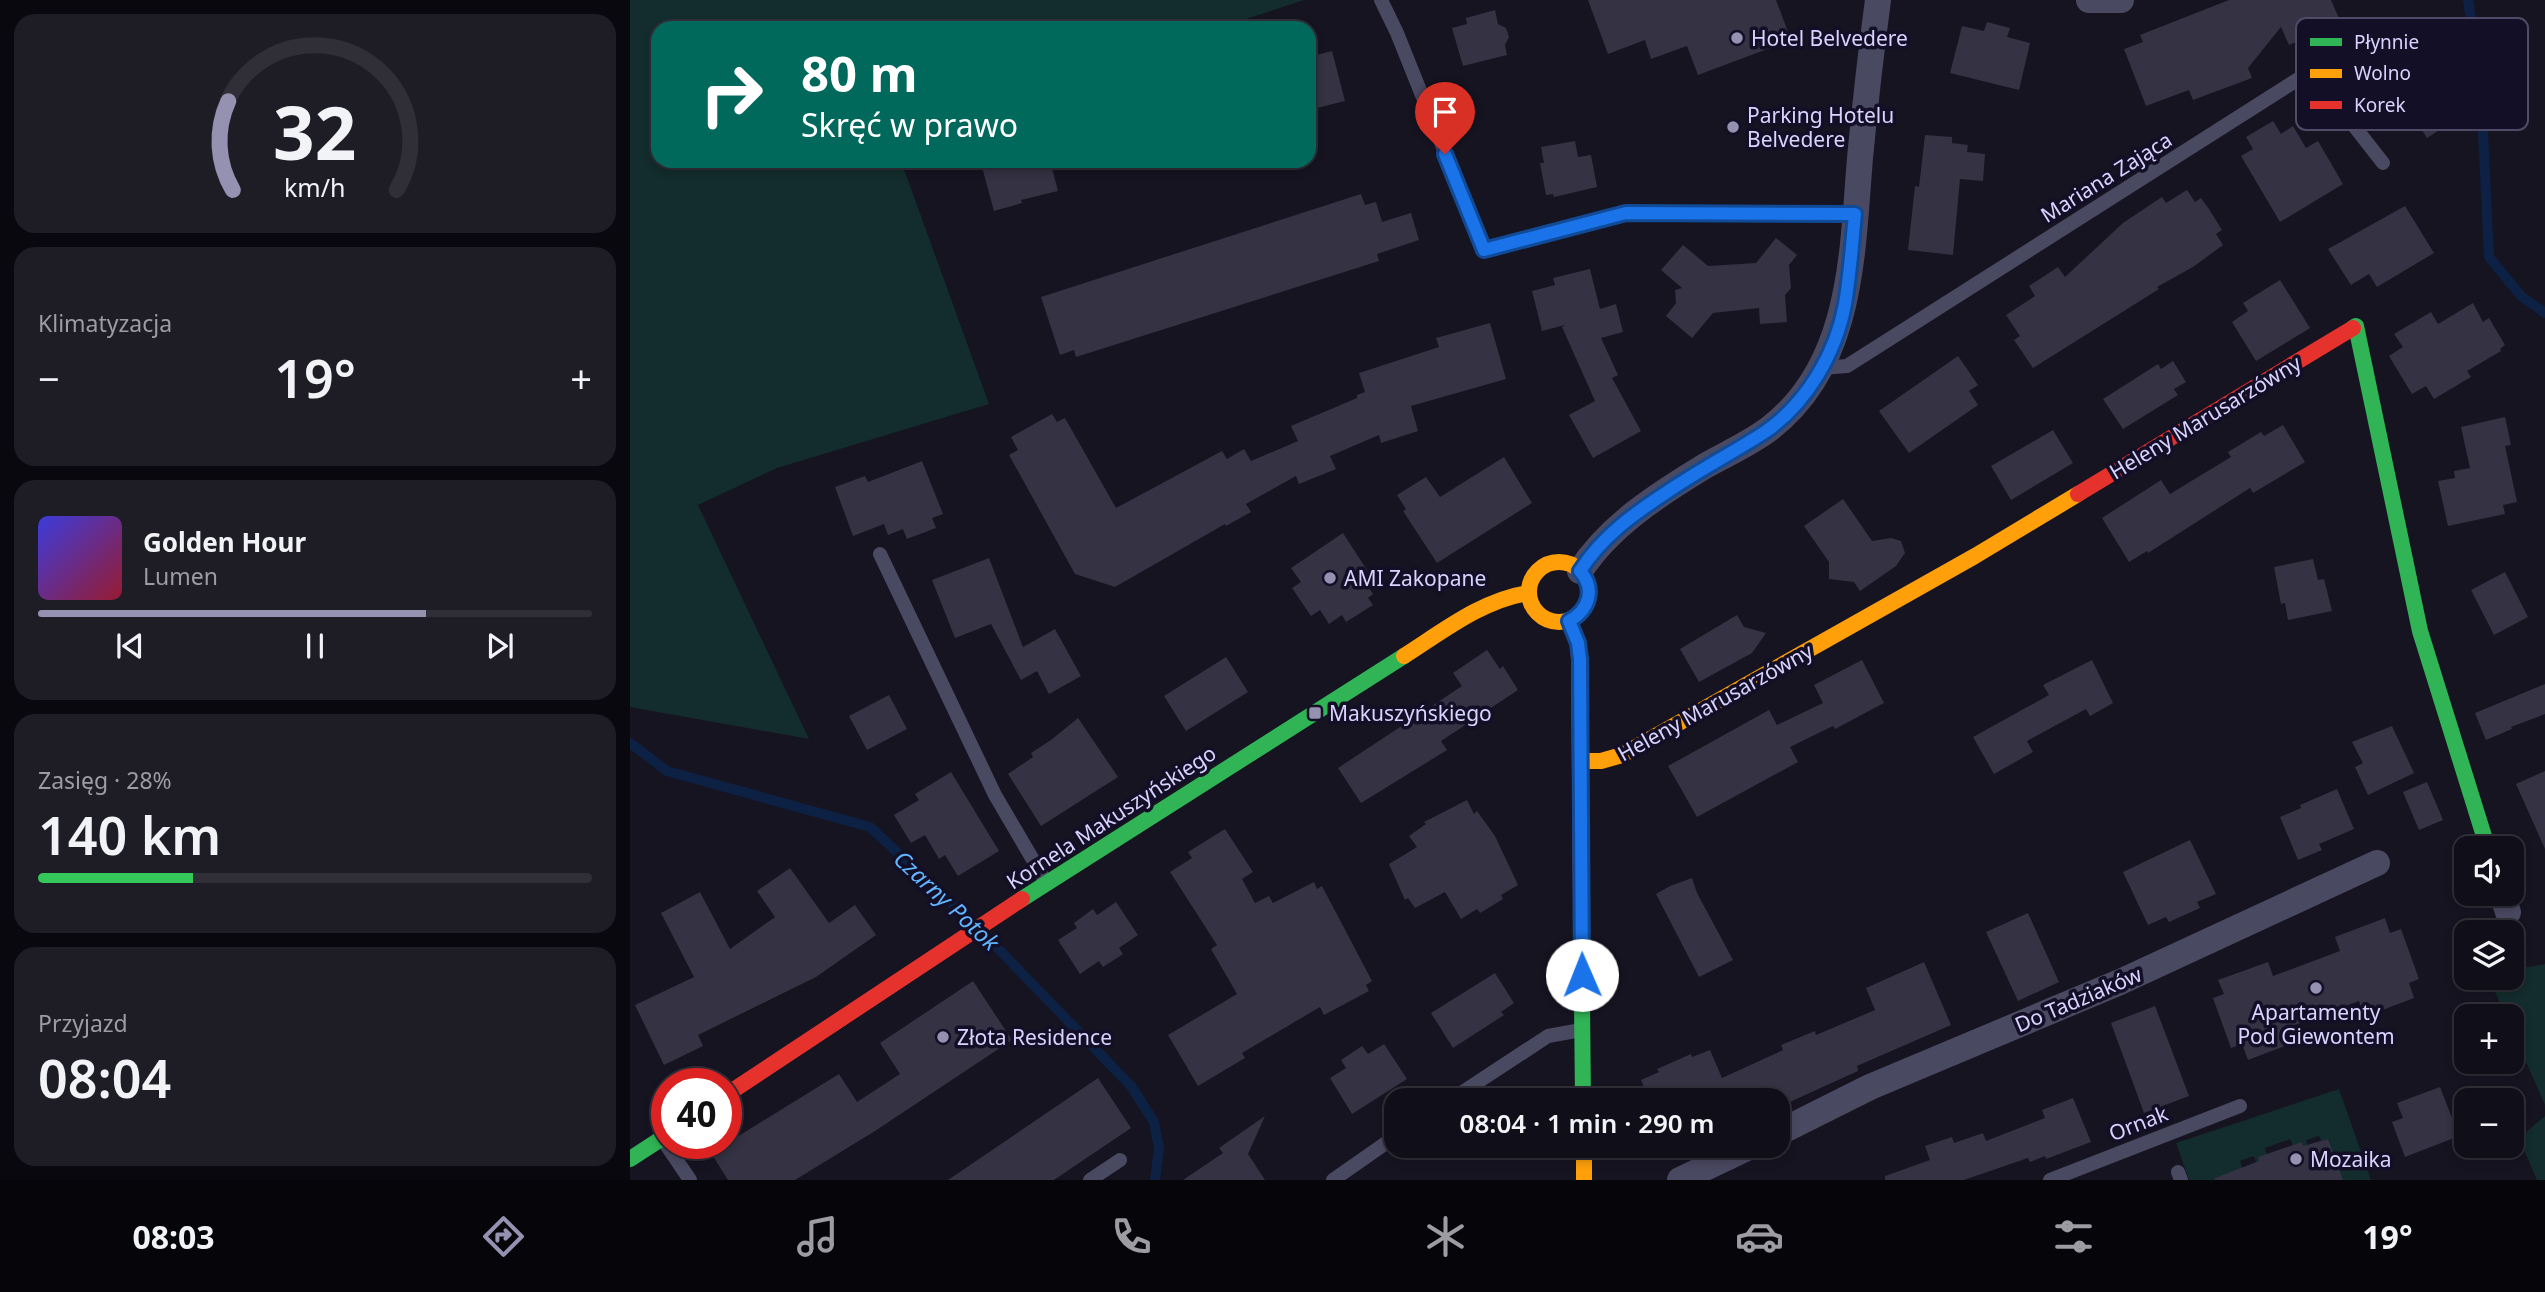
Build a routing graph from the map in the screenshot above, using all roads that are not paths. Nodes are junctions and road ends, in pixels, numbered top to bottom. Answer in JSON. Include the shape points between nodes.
{"nodes":[{"id":1,"x":1381,"y":0,"type":"edge"},
{"id":2,"x":1878,"y":0,"type":"edge"},
{"id":3,"x":2089,"y":0,"type":"edge"},
{"id":4,"x":2121,"y":0,"type":"edge"},
{"id":5,"x":2296,"y":81,"type":"edge"},
{"id":6,"x":2357,"y":130,"type":"edge"},
{"id":7,"x":2383,"y":163,"type":"dead end"},
{"id":8,"x":1855,"y":214,"type":"junction"},
{"id":9,"x":1822,"y":368,"type":"junction"},
{"id":10,"x":880,"y":554,"type":"dead end"},
{"id":11,"x":1580,"y":571,"type":"junction"},
{"id":12,"x":1528,"y":593,"type":"junction"},
{"id":13,"x":1569,"y":621,"type":"junction"},
{"id":14,"x":1580,"y":761,"type":"junction"},
{"id":15,"x":2484,"y":836,"type":"edge"},
{"id":16,"x":2377,"y":863,"type":"dead end"},
{"id":17,"x":1046,"y":883,"type":"junction"},
{"id":18,"x":1583,"y":1030,"type":"junction"},
{"id":19,"x":742,"y":1085,"type":"edge"},
{"id":20,"x":1468,"y":1088,"type":"edge"},
{"id":21,"x":1583,"y":1088,"type":"edge"},
{"id":22,"x":2240,"y":1106,"type":"dead end"},
{"id":23,"x":1790,"y":1127,"type":"edge"},
{"id":24,"x":1384,"y":1144,"type":"edge"},
{"id":25,"x":651,"y":1145,"type":"edge"},
{"id":26,"x":1584,"y":1158,"type":"edge"},
{"id":27,"x":1726,"y":1158,"type":"edge"},
{"id":28,"x":630,"y":1159,"type":"edge"},
{"id":29,"x":677,"y":1159,"type":"edge"},
{"id":30,"x":1120,"y":1160,"type":"dead end"},
{"id":31,"x":690,"y":1180,"type":"edge"},
{"id":32,"x":1090,"y":1180,"type":"edge"},
{"id":33,"x":1333,"y":1180,"type":"edge"},
{"id":34,"x":1584,"y":1180,"type":"edge"},
{"id":35,"x":1680,"y":1180,"type":"edge"},
{"id":36,"x":2050,"y":1180,"type":"edge"}],
"edges":[{"from":1,"to":8,"type":"lane","via":[[1484,250],[1626,213]]},
{"from":2,"to":8,"type":"street"},
{"from":3,"to":4,"type":"street"},
{"from":5,"to":9,"type":"lane","name":"Mariana Zająca","via":[[1847,366]]},
{"from":6,"to":7,"type":"lane","name":"Mariana Zająca"},
{"from":8,"to":9,"type":"street","via":[[1845,304]]},
{"from":9,"to":11,"type":"street","via":[[1781,419],[1625,520]]},
{"from":10,"to":17,"type":"lane","via":[[995,795]]},
{"from":11,"to":12,"type":"street","via":[[1568,563],[1546,564],[1535,573]]},
{"from":11,"to":13,"type":"street","via":[[1589,596],[1583,611]]},
{"from":12,"to":13,"type":"street","via":[[1532,607],[1542,617]]},
{"from":12,"to":17,"type":"street","name":"Kornela Makuszyńskiego","via":[[1493,602],[1459,621]]},
{"from":13,"to":14,"type":"street","via":[[1580,659]]},
{"from":14,"to":15,"type":"street","name":"Heleny Marusarzówny","via":[[1622,755],[1975,556],[2357,326],[2420,631]]},
{"from":14,"to":18,"type":"street"},
{"from":16,"to":23,"type":"street","name":"Do Tadziaków","via":[[2120,982],[1870,1087]]},
{"from":17,"to":19,"type":"street","name":"Kornela Makuszyńskiego"},
{"from":18,"to":20,"type":"lane","via":[[1548,1036]]},
{"from":18,"to":21,"type":"street"},
{"from":22,"to":36,"type":"lane","name":"Ornak"},
{"from":24,"to":33,"type":"lane"},
{"from":25,"to":28,"type":"street"},
{"from":26,"to":34,"type":"street"},
{"from":27,"to":35,"type":"street"},
{"from":29,"to":31,"type":"lane"},
{"from":30,"to":32,"type":"lane"}]}
